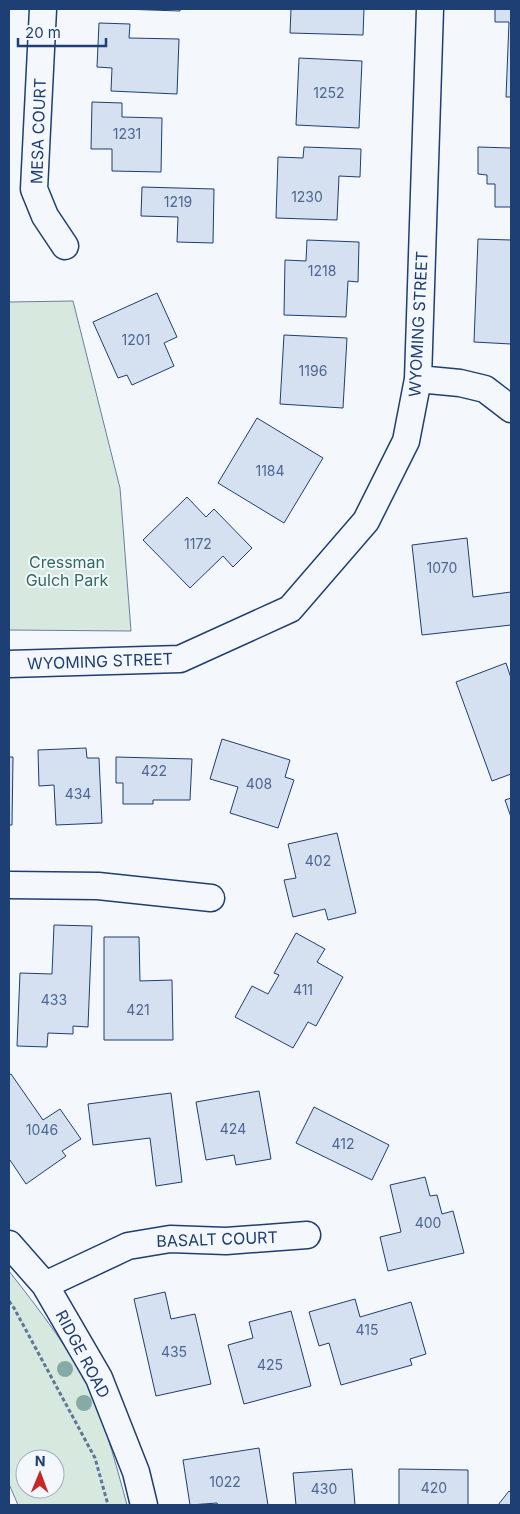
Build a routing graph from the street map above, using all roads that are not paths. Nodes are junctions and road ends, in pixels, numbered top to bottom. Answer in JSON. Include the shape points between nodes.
{"nodes":[{"id":1,"x":43,"y":9,"type":"edge"},
{"id":2,"x":430,"y":9,"type":"edge"},
{"id":3,"x":65,"y":246,"type":"dead end"},
{"id":4,"x":418,"y":379,"type":"junction"},
{"id":5,"x":511,"y":409,"type":"edge"},
{"id":6,"x":9,"y":664,"type":"edge"},
{"id":7,"x":9,"y":885,"type":"edge"},
{"id":8,"x":211,"y":898,"type":"dead end"},
{"id":9,"x":307,"y":1235,"type":"dead end"},
{"id":10,"x":9,"y":1244,"type":"edge"},
{"id":11,"x":45,"y":1285,"type":"junction"},
{"id":12,"x":144,"y":1505,"type":"edge"}],
"edges":[{"from":1,"to":3,"type":"street","name":"MESA COURT","via":[[34,189],[45,216]]},
{"from":2,"to":4,"type":"street","name":"WYOMING STREET"},
{"from":4,"to":5,"type":"street","via":[[485,389]]},
{"from":4,"to":6,"type":"street","name":"WYOMING STREET","via":[[406,441],[366,520],[290,609],[180,659]]},
{"from":7,"to":8,"type":"street","via":[[98,886]]},
{"from":9,"to":11,"type":"street","name":"BASALT COURT","via":[[226,1241],[170,1239],[128,1246]]},
{"from":10,"to":11,"type":"street","name":"RIDGE ROAD"},
{"from":11,"to":12,"type":"street","name":"RIDGE ROAD","via":[[99,1378],[136,1472]]}]}
